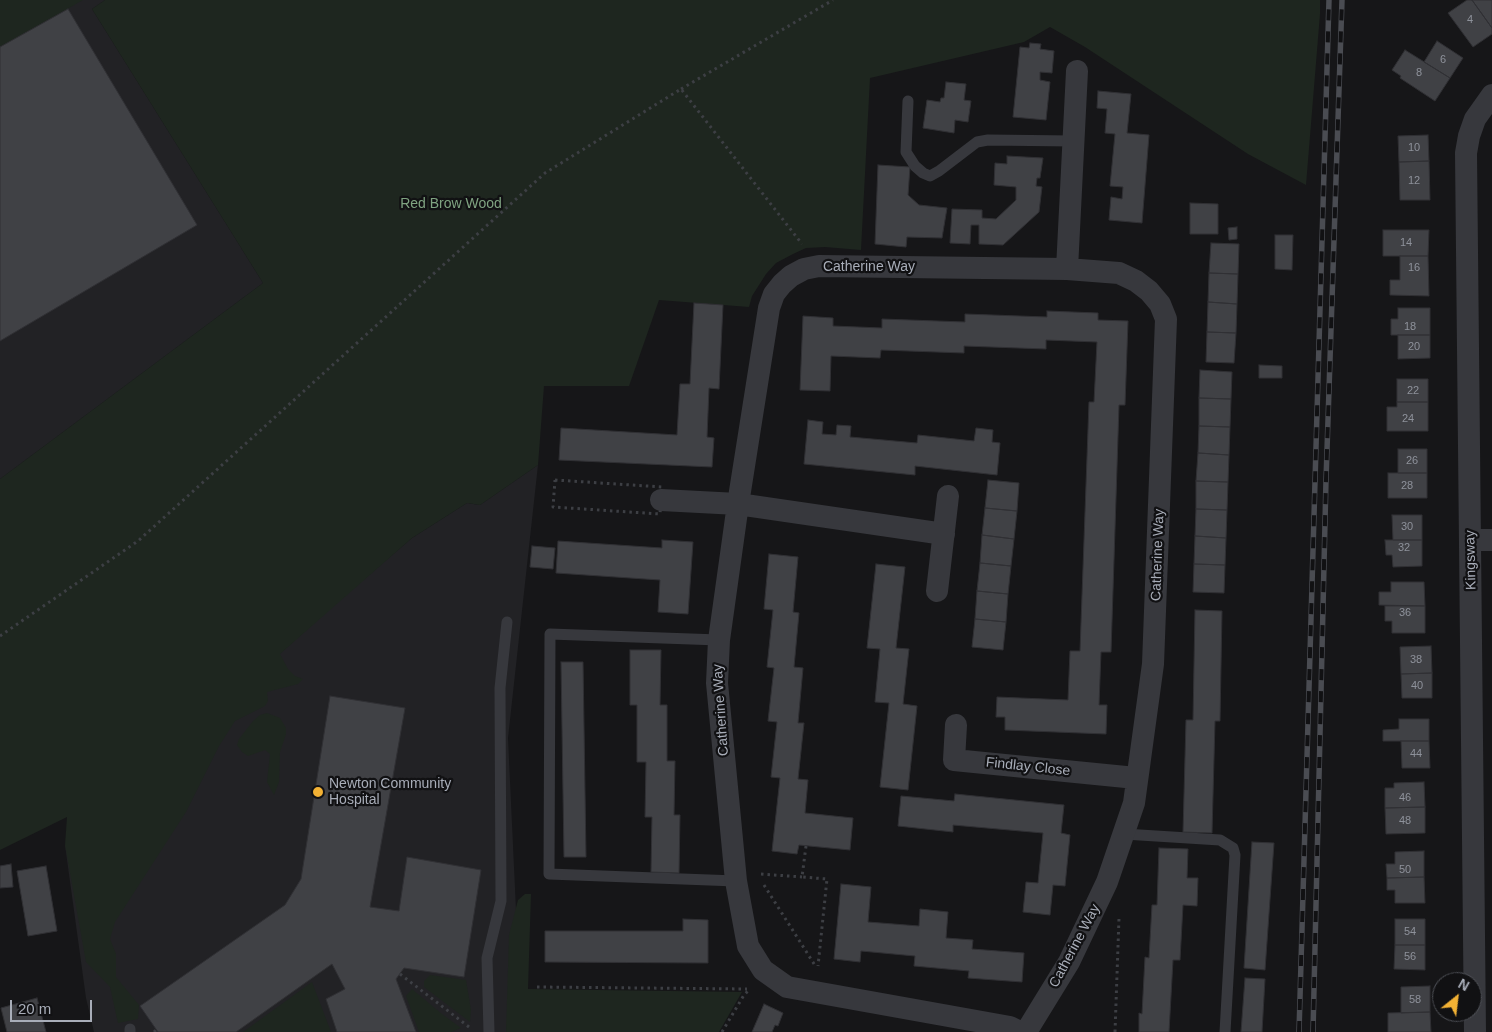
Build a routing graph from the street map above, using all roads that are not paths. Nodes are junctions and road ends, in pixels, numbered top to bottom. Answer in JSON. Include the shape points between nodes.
{"nodes":[{"id":1,"x":1076,"y":71,"type":"dead end"},
{"id":2,"x":1492,"y":94,"type":"edge"},
{"id":3,"x":908,"y":100,"type":"dead end"},
{"id":4,"x":1073,"y":141,"type":"junction"},
{"id":5,"x":1067,"y":269,"type":"junction"},
{"id":6,"x":948,"y":496,"type":"dead end"},
{"id":7,"x":661,"y":500,"type":"road end"},
{"id":8,"x":738,"y":504,"type":"junction"},
{"id":9,"x":944,"y":534,"type":"junction"},
{"id":10,"x":1481,"y":540,"type":"edge"},
{"id":11,"x":937,"y":590,"type":"dead end"},
{"id":12,"x":507,"y":622,"type":"dead end"},
{"id":13,"x":719,"y":640,"type":"junction"},
{"id":14,"x":956,"y":725,"type":"dead end"},
{"id":15,"x":1136,"y":778,"type":"junction"},
{"id":16,"x":1124,"y":834,"type":"junction"},
{"id":17,"x":1483,"y":854,"type":"edge"},
{"id":18,"x":736,"y":881,"type":"junction"},
{"id":19,"x":489,"y":1032,"type":"edge"},
{"id":20,"x":1020,"y":1032,"type":"edge"},
{"id":21,"x":1026,"y":1032,"type":"edge"},
{"id":22,"x":1225,"y":1032,"type":"edge"},
{"id":23,"x":1475,"y":1032,"type":"edge"}],
"edges":[{"from":1,"to":4,"type":"street"},
{"from":2,"to":10,"type":"street","name":"Kingsway","via":[[1475,119],[1466,153]]},
{"from":3,"to":4,"type":"lane","via":[[906,152],[915,166],[930,176],[977,142]]},
{"from":4,"to":5,"type":"street"},
{"from":5,"to":8,"type":"street","name":"Catherine Way","via":[[819,266],[791,276],[774,294],[769,308]]},
{"from":5,"to":15,"type":"street","name":"Catherine Way","via":[[1119,273],[1136,281],[1160,304],[1166,319],[1153,664]]},
{"from":6,"to":9,"type":"street"},
{"from":7,"to":8,"type":"street"},
{"from":8,"to":9,"type":"street"},
{"from":8,"to":13,"type":"street","name":"Catherine Way"},
{"from":9,"to":11,"type":"street"},
{"from":10,"to":17,"type":"street","name":"Kingsway"},
{"from":12,"to":19,"type":"lane","via":[[500,688],[501,901],[488,958]]},
{"from":13,"to":18,"type":"street","name":"Catherine Way","via":[[717,683]]},
{"from":13,"to":18,"type":"lane","via":[[550,634],[549,874]]},
{"from":14,"to":15,"type":"street","name":"Findlay Close","via":[[954,760]]},
{"from":15,"to":16,"type":"street","name":"Catherine Way","via":[[1134,803]]},
{"from":16,"to":21,"type":"street","name":"Catherine Way","via":[[1108,882],[1070,962]]},
{"from":16,"to":22,"type":"lane","via":[[1220,840],[1234,848]]},
{"from":17,"to":23,"type":"street","name":"Kingsway"},
{"from":18,"to":20,"type":"street","name":"Catherine Way","via":[[748,946],[763,970],[787,988],[1010,1026]]}]}
